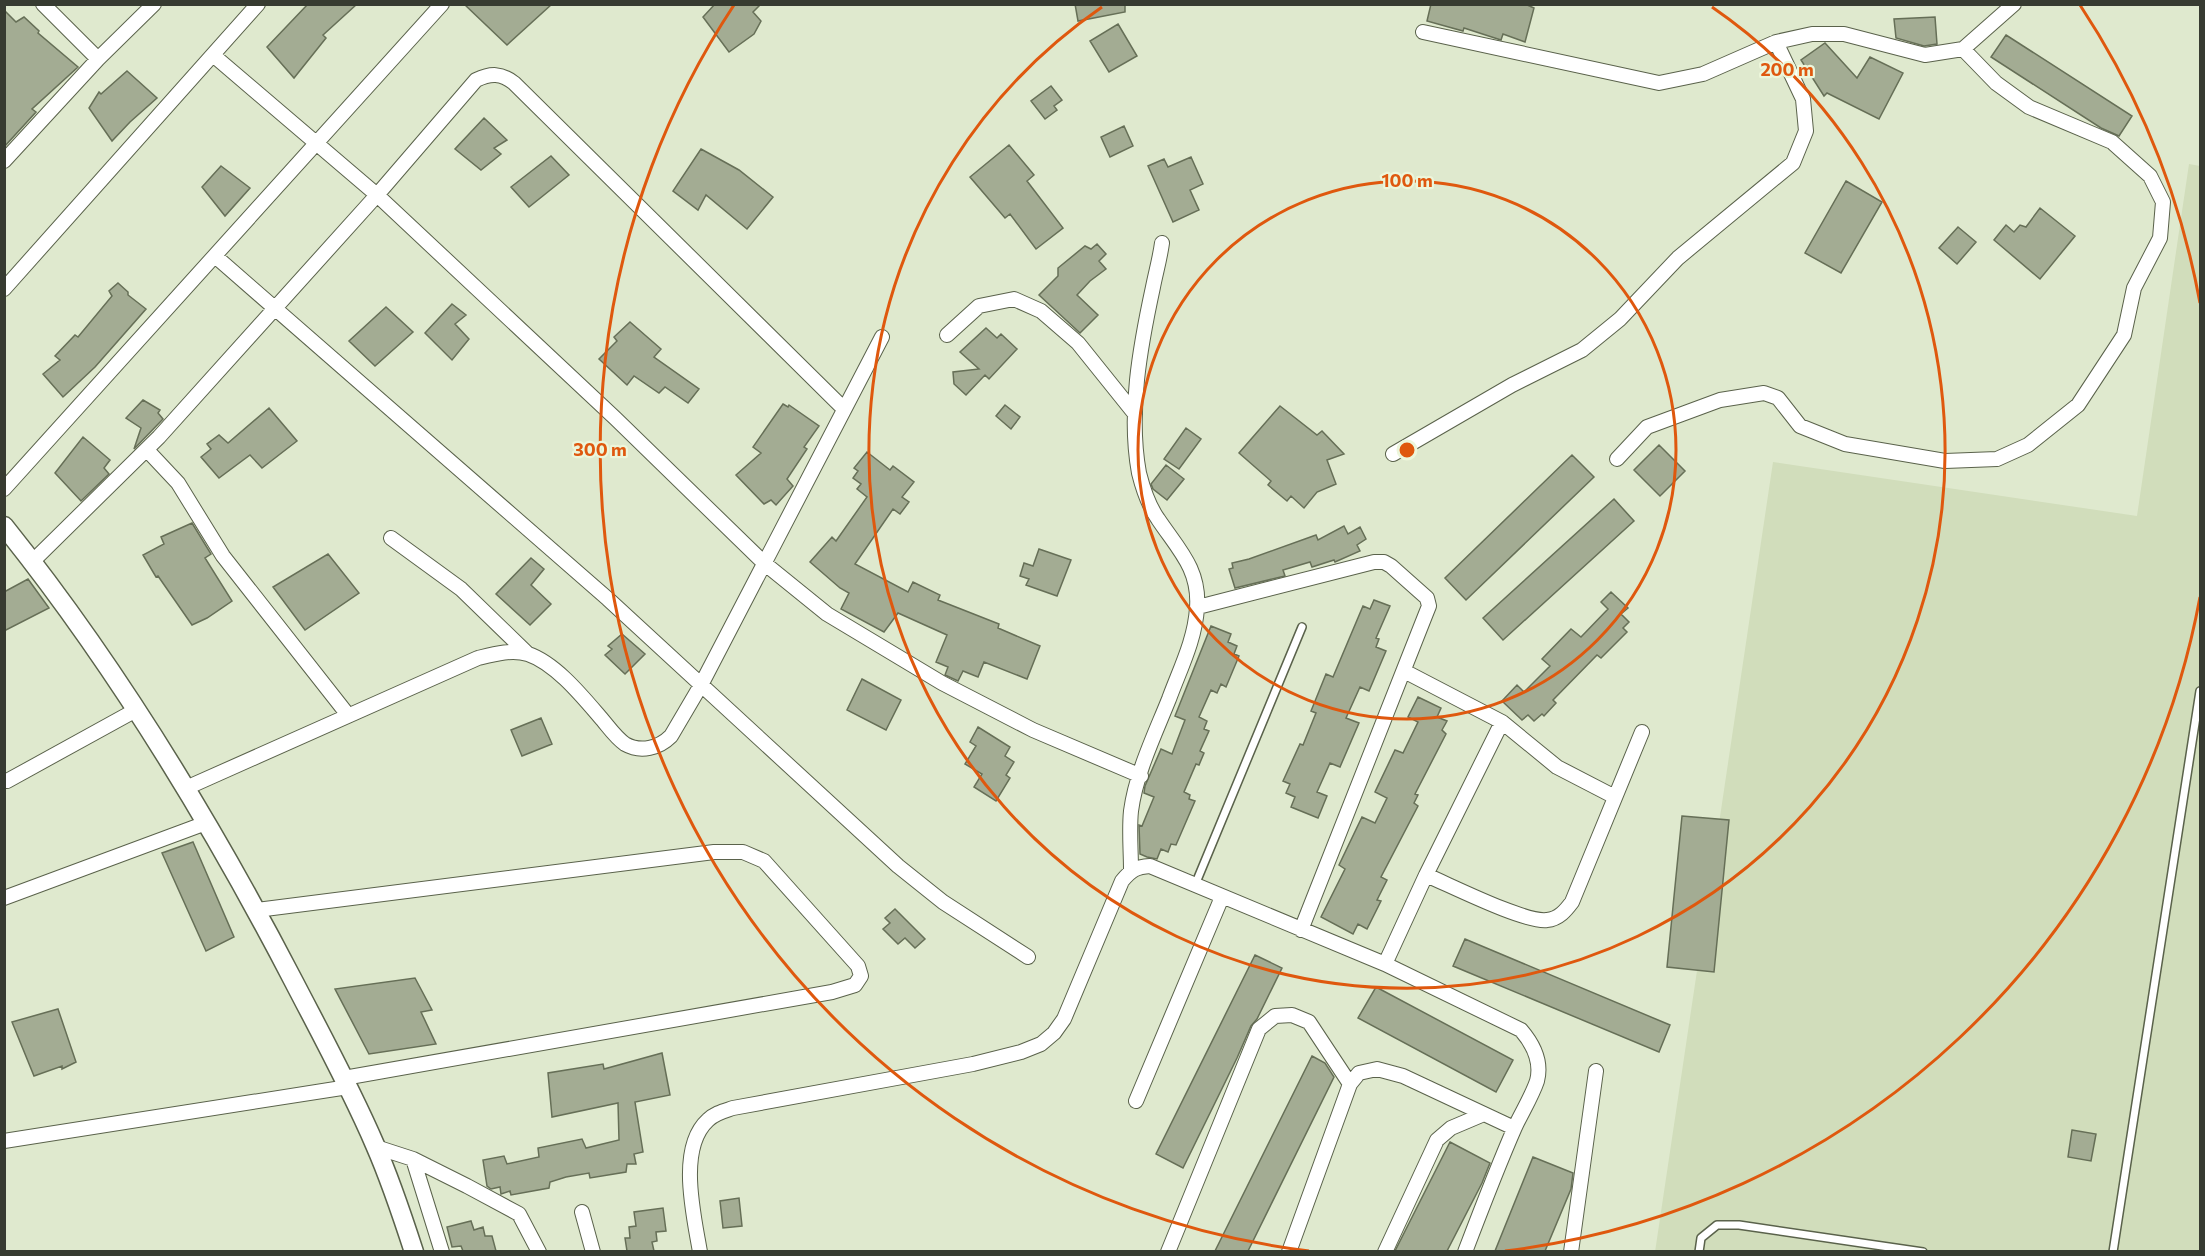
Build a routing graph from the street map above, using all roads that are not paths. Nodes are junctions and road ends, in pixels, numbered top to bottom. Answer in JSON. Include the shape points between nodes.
{"nodes":[{"id":1,"x":43,"y":4,"type":"edge"},
{"id":2,"x":154,"y":4,"type":"edge"},
{"id":3,"x":258,"y":4,"type":"edge"},
{"id":4,"x":441,"y":4,"type":"edge"},
{"id":5,"x":2014,"y":4,"type":"edge"},
{"id":6,"x":1424,"y":32,"type":"dead end"},
{"id":7,"x":1776,"y":42,"type":"junction"},
{"id":8,"x":1963,"y":49,"type":"junction"},
{"id":9,"x":213,"y":54,"type":"junction"},
{"id":10,"x":98,"y":59,"type":"junction"},
{"id":11,"x":316,"y":143,"type":"junction"},
{"id":12,"x":4,"y":161,"type":"edge"},
{"id":13,"x":377,"y":195,"type":"junction"},
{"id":14,"x":1162,"y":243,"type":"dead end"},
{"id":15,"x":214,"y":256,"type":"junction"},
{"id":16,"x":4,"y":289,"type":"edge"},
{"id":17,"x":274,"y":308,"type":"junction"},
{"id":18,"x":947,"y":335,"type":"dead end"},
{"id":19,"x":882,"y":337,"type":"dead end"},
{"id":20,"x":844,"y":409,"type":"junction"},
{"id":21,"x":1135,"y":414,"type":"junction"},
{"id":22,"x":147,"y":450,"type":"junction"},
{"id":23,"x":1393,"y":454,"type":"dead end"},
{"id":24,"x":1617,"y":459,"type":"dead end"},
{"id":25,"x":4,"y":489,"type":"edge"},
{"id":26,"x":4,"y":526,"type":"edge"},
{"id":27,"x":392,"y":538,"type":"dead end"},
{"id":28,"x":33,"y":561,"type":"junction"},
{"id":29,"x":764,"y":563,"type":"junction"},
{"id":30,"x":1197,"y":607,"type":"junction"},
{"id":31,"x":1302,"y":627,"type":"dead end"},
{"id":32,"x":528,"y":654,"type":"junction"},
{"id":33,"x":1404,"y":671,"type":"junction"},
{"id":34,"x":701,"y":685,"type":"junction"},
{"id":35,"x":2200,"y":691,"type":"edge"},
{"id":36,"x":136,"y":710,"type":"junction"},
{"id":37,"x":348,"y":714,"type":"junction"},
{"id":38,"x":1502,"y":722,"type":"junction"},
{"id":39,"x":1642,"y":732,"type":"dead end"},
{"id":40,"x":1141,"y":776,"type":"junction"},
{"id":41,"x":7,"y":781,"type":"dead end"},
{"id":42,"x":186,"y":789,"type":"junction"},
{"id":43,"x":1615,"y":796,"type":"junction"},
{"id":44,"x":206,"y":823,"type":"junction"},
{"id":45,"x":1131,"y":870,"type":"junction"},
{"id":46,"x":1426,"y":875,"type":"junction"},
{"id":47,"x":1195,"y":885,"type":"junction"},
{"id":48,"x":1222,"y":897,"type":"junction"},
{"id":49,"x":4,"y":898,"type":"edge"},
{"id":50,"x":257,"y":910,"type":"junction"},
{"id":51,"x":1301,"y":930,"type":"junction"},
{"id":52,"x":1028,"y":957,"type":"dead end"},
{"id":53,"x":1385,"y":964,"type":"junction"},
{"id":54,"x":1596,"y":1071,"type":"dead end"},
{"id":55,"x":346,"y":1082,"type":"junction"},
{"id":56,"x":1350,"y":1084,"type":"junction"},
{"id":57,"x":1136,"y":1101,"type":"dead end"},
{"id":58,"x":1484,"y":1114,"type":"junction"},
{"id":59,"x":1514,"y":1128,"type":"junction"},
{"id":60,"x":4,"y":1141,"type":"edge"},
{"id":61,"x":376,"y":1146,"type":"junction"},
{"id":62,"x":413,"y":1159,"type":"junction"},
{"id":63,"x":582,"y":1212,"type":"dead end"},
{"id":64,"x":414,"y":1251,"type":"edge"},
{"id":65,"x":442,"y":1251,"type":"edge"},
{"id":66,"x":539,"y":1251,"type":"edge"},
{"id":67,"x":593,"y":1251,"type":"edge"},
{"id":68,"x":700,"y":1251,"type":"edge"},
{"id":69,"x":1168,"y":1251,"type":"edge"},
{"id":70,"x":1289,"y":1251,"type":"edge"},
{"id":71,"x":1385,"y":1251,"type":"edge"},
{"id":72,"x":1465,"y":1251,"type":"edge"},
{"id":73,"x":1571,"y":1251,"type":"edge"},
{"id":74,"x":1698,"y":1251,"type":"edge"},
{"id":75,"x":1923,"y":1251,"type":"edge"},
{"id":76,"x":2113,"y":1251,"type":"edge"}],
"edges":[{"from":1,"to":10,"type":"street"},
{"from":2,"to":10,"type":"street"},
{"from":3,"to":9,"type":"street"},
{"from":4,"to":11,"type":"street"},
{"from":5,"to":8,"type":"street"},
{"from":6,"to":7,"type":"street","via":[[1659,83],[1703,74]]},
{"from":7,"to":8,"type":"street","via":[[1812,34],[1844,34],[1925,55]]},
{"from":7,"to":23,"type":"street","via":[[1803,99],[1806,131],[1793,163],[1678,258],[1620,319],[1582,350],[1512,385]]},
{"from":8,"to":24,"type":"street","via":[[1996,83],[2028,106],[2112,142],[2150,176],[2163,201],[2160,238],[2134,288],[2124,334],[2078,405],[2028,445],[1997,459],[1945,461],[1845,444],[1800,426],[1778,398],[1764,393],[1720,400],[1647,427]]},
{"from":9,"to":11,"type":"street"},
{"from":9,"to":16,"type":"street"},
{"from":10,"to":12,"type":"street"},
{"from":11,"to":13,"type":"street"},
{"from":11,"to":15,"type":"street"},
{"from":13,"to":17,"type":"street"},
{"from":13,"to":20,"type":"street","via":[[476,80],[486,75],[505,76]]},
{"from":13,"to":29,"type":"street"},
{"from":14,"to":21,"type":"street","via":[[1144,334]]},
{"from":15,"to":17,"type":"street"},
{"from":15,"to":25,"type":"street"},
{"from":17,"to":22,"type":"street"},
{"from":17,"to":34,"type":"street"},
{"from":18,"to":21,"type":"street","via":[[979,306],[1014,298],[1041,311],[1078,343]]},
{"from":19,"to":20,"type":"street"},
{"from":20,"to":29,"type":"street"},
{"from":21,"to":30,"type":"street","via":[[1143,488],[1195,577]]},
{"from":22,"to":28,"type":"street"},
{"from":22,"to":37,"type":"street","via":[[178,483],[223,556]]},
{"from":26,"to":28,"type":"street"},
{"from":27,"to":32,"type":"street","via":[[461,589]]},
{"from":28,"to":36,"type":"street"},
{"from":29,"to":34,"type":"street"},
{"from":29,"to":40,"type":"street","via":[[827,614],[942,683],[1033,730]]},
{"from":30,"to":33,"type":"street","via":[[1384,562],[1427,598],[1429,606]]},
{"from":30,"to":40,"type":"street","via":[[1190,645]]},
{"from":31,"to":47,"type":"lane"},
{"from":32,"to":34,"type":"street","via":[[552,668],[625,744],[637,748],[656,747],[671,736]]},
{"from":32,"to":37,"type":"street","via":[[505,652],[478,658]]},
{"from":33,"to":38,"type":"street"},
{"from":33,"to":51,"type":"street"},
{"from":34,"to":52,"type":"street","via":[[898,866],[943,902]]},
{"from":35,"to":76,"type":"lane"},
{"from":36,"to":41,"type":"street"},
{"from":36,"to":42,"type":"street"},
{"from":37,"to":42,"type":"street"},
{"from":38,"to":43,"type":"street","via":[[1557,767]]},
{"from":38,"to":46,"type":"street"},
{"from":39,"to":43,"type":"street"},
{"from":40,"to":45,"type":"street","via":[[1131,810]]},
{"from":42,"to":44,"type":"street"},
{"from":43,"to":46,"type":"street","via":[[1572,902],[1563,914],[1547,920],[1527,918]]},
{"from":44,"to":49,"type":"street"},
{"from":44,"to":50,"type":"street"},
{"from":45,"to":47,"type":"street","via":[[1150,866]]},
{"from":45,"to":68,"type":"street","via":[[1122,881],[1064,1019],[1041,1044],[973,1064],[733,1108],[706,1121],[694,1144],[690,1178]]},
{"from":46,"to":53,"type":"street"},
{"from":47,"to":48,"type":"street"},
{"from":48,"to":51,"type":"street"},
{"from":48,"to":57,"type":"street"},
{"from":50,"to":55,"type":"street"},
{"from":50,"to":55,"type":"street","via":[[714,852],[743,852],[764,861],[858,966],[861,976],[855,985],[832,992]]},
{"from":51,"to":53,"type":"street"},
{"from":53,"to":59,"type":"street","via":[[1521,1030],[1528,1038],[1538,1062],[1537,1080]]},
{"from":54,"to":73,"type":"street"},
{"from":55,"to":60,"type":"street"},
{"from":55,"to":61,"type":"street"},
{"from":56,"to":58,"type":"street","via":[[1359,1073],[1377,1069],[1403,1076]]},
{"from":56,"to":69,"type":"street","via":[[1309,1022],[1292,1015],[1275,1016],[1259,1029]]},
{"from":56,"to":70,"type":"street"},
{"from":58,"to":59,"type":"street"},
{"from":58,"to":71,"type":"street","via":[[1451,1128],[1437,1140]]},
{"from":59,"to":72,"type":"street"},
{"from":61,"to":62,"type":"street"},
{"from":61,"to":64,"type":"street"},
{"from":62,"to":65,"type":"street"},
{"from":62,"to":66,"type":"street","via":[[519,1214]]},
{"from":63,"to":67,"type":"street"},
{"from":74,"to":75,"type":"lane","via":[[1701,1238],[1717,1225]]}]}
